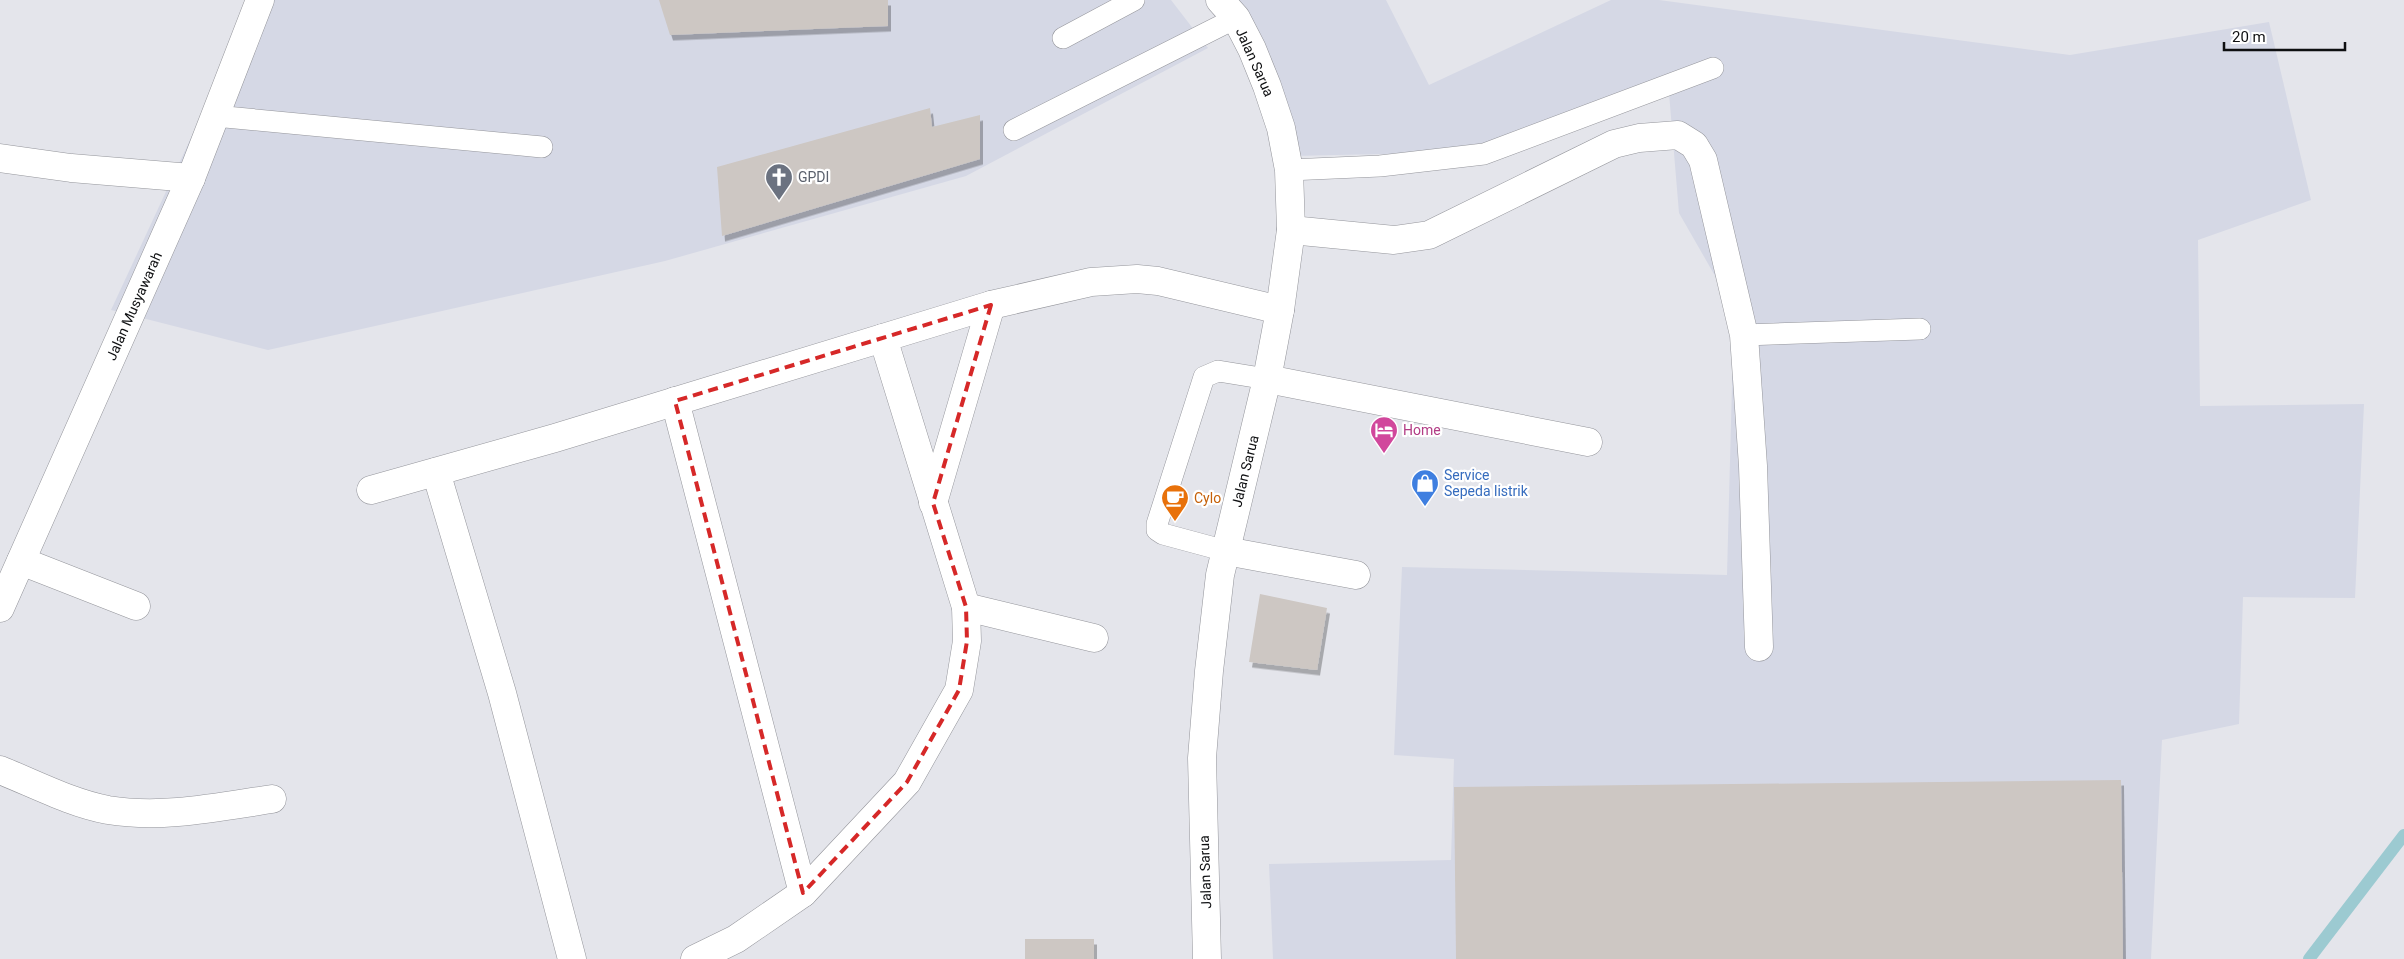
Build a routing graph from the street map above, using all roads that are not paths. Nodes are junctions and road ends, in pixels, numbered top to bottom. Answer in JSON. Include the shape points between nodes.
{"nodes":[{"id":1,"x":260,"y":0,"type":"edge"},
{"id":2,"x":1134,"y":0,"type":"edge"},
{"id":3,"x":1228,"y":9,"type":"edge"},
{"id":4,"x":1062,"y":38,"type":"dead end"},
{"id":5,"x":1713,"y":68,"type":"dead end"},
{"id":6,"x":215,"y":116,"type":"junction"},
{"id":7,"x":1014,"y":130,"type":"dead end"},
{"id":8,"x":542,"y":147,"type":"dead end"},
{"id":9,"x":0,"y":158,"type":"edge"},
{"id":10,"x":1289,"y":170,"type":"junction"},
{"id":11,"x":191,"y":178,"type":"junction"},
{"id":12,"x":1291,"y":230,"type":"junction"},
{"id":13,"x":991,"y":305,"type":"junction"},
{"id":14,"x":1280,"y":310,"type":"junction"},
{"id":15,"x":1920,"y":329,"type":"dead end"},
{"id":16,"x":1744,"y":335,"type":"junction"},
{"id":17,"x":883,"y":338,"type":"junction"},
{"id":18,"x":1267,"y":379,"type":"junction"},
{"id":19,"x":676,"y":401,"type":"junction"},
{"id":20,"x":1588,"y":442,"type":"dead end"},
{"id":21,"x":436,"y":472,"type":"junction"},
{"id":22,"x":371,"y":490,"type":"dead end"},
{"id":23,"x":933,"y":503,"type":"junction"},
{"id":24,"x":1226,"y":551,"type":"junction"},
{"id":25,"x":12,"y":570,"type":"edge"},
{"id":26,"x":1356,"y":575,"type":"dead end"},
{"id":27,"x":136,"y":606,"type":"dead end"},
{"id":28,"x":966,"y":607,"type":"junction"},
{"id":29,"x":0,"y":608,"type":"edge"},
{"id":30,"x":1094,"y":638,"type":"dead end"},
{"id":31,"x":1759,"y":647,"type":"dead end"},
{"id":32,"x":0,"y":770,"type":"edge"},
{"id":33,"x":272,"y":799,"type":"dead end"},
{"id":34,"x":803,"y":893,"type":"junction"},
{"id":35,"x":572,"y":959,"type":"edge"},
{"id":36,"x":695,"y":959,"type":"edge"},
{"id":37,"x":1208,"y":959,"type":"edge"}],
"edges":[{"from":1,"to":6,"type":"street","name":"Jalan Musyawarah"},
{"from":2,"to":4,"type":"lane"},
{"from":3,"to":7,"type":"lane"},
{"from":3,"to":10,"type":"street","name":"Jalan Sarua","via":[[1252,49],[1268,86]]},
{"from":5,"to":10,"type":"lane","via":[[1484,154],[1380,166]]},
{"from":6,"to":8,"type":"lane"},
{"from":6,"to":11,"type":"street","name":"Jalan Musyawarah"},
{"from":9,"to":11,"type":"street","via":[[70,168]]},
{"from":10,"to":12,"type":"street","name":"Jalan Sarua"},
{"from":11,"to":25,"type":"street","name":"Jalan Musyawarah"},
{"from":12,"to":14,"type":"street","name":"Jalan Sarua"},
{"from":12,"to":16,"type":"street","via":[[1394,240],[1429,235],[1614,144],[1678,135],[1694,145],[1703,160]]},
{"from":13,"to":14,"type":"street","via":[[1092,282],[1137,279]]},
{"from":13,"to":17,"type":"street"},
{"from":13,"to":23,"type":"street"},
{"from":14,"to":18,"type":"street","name":"Jalan Sarua"},
{"from":15,"to":16,"type":"lane"},
{"from":16,"to":31,"type":"street","via":[[1753,466]]},
{"from":17,"to":19,"type":"street"},
{"from":17,"to":23,"type":"street"},
{"from":18,"to":20,"type":"street"},
{"from":18,"to":24,"type":"street","name":"Jalan Sarua"},
{"from":18,"to":24,"type":"lane","via":[[1218,371],[1204,377],[1157,524],[1157,530],[1163,534]]},
{"from":19,"to":21,"type":"street"},
{"from":19,"to":34,"type":"street"},
{"from":21,"to":22,"type":"street"},
{"from":21,"to":35,"type":"street","via":[[502,693]]},
{"from":23,"to":28,"type":"street"},
{"from":24,"to":26,"type":"street"},
{"from":24,"to":37,"type":"street","name":"Jalan Sarua","via":[[1220,575],[1202,758]]},
{"from":25,"to":27,"type":"street"},
{"from":25,"to":29,"type":"street","name":"Jalan Musyawarah"},
{"from":28,"to":30,"type":"street"},
{"from":28,"to":34,"type":"street","via":[[967,640],[959,690],[907,782]]},
{"from":32,"to":33,"type":"street","via":[[67,797],[107,809],[142,814],[179,813]]},
{"from":34,"to":36,"type":"street","via":[[736,940]]}]}
